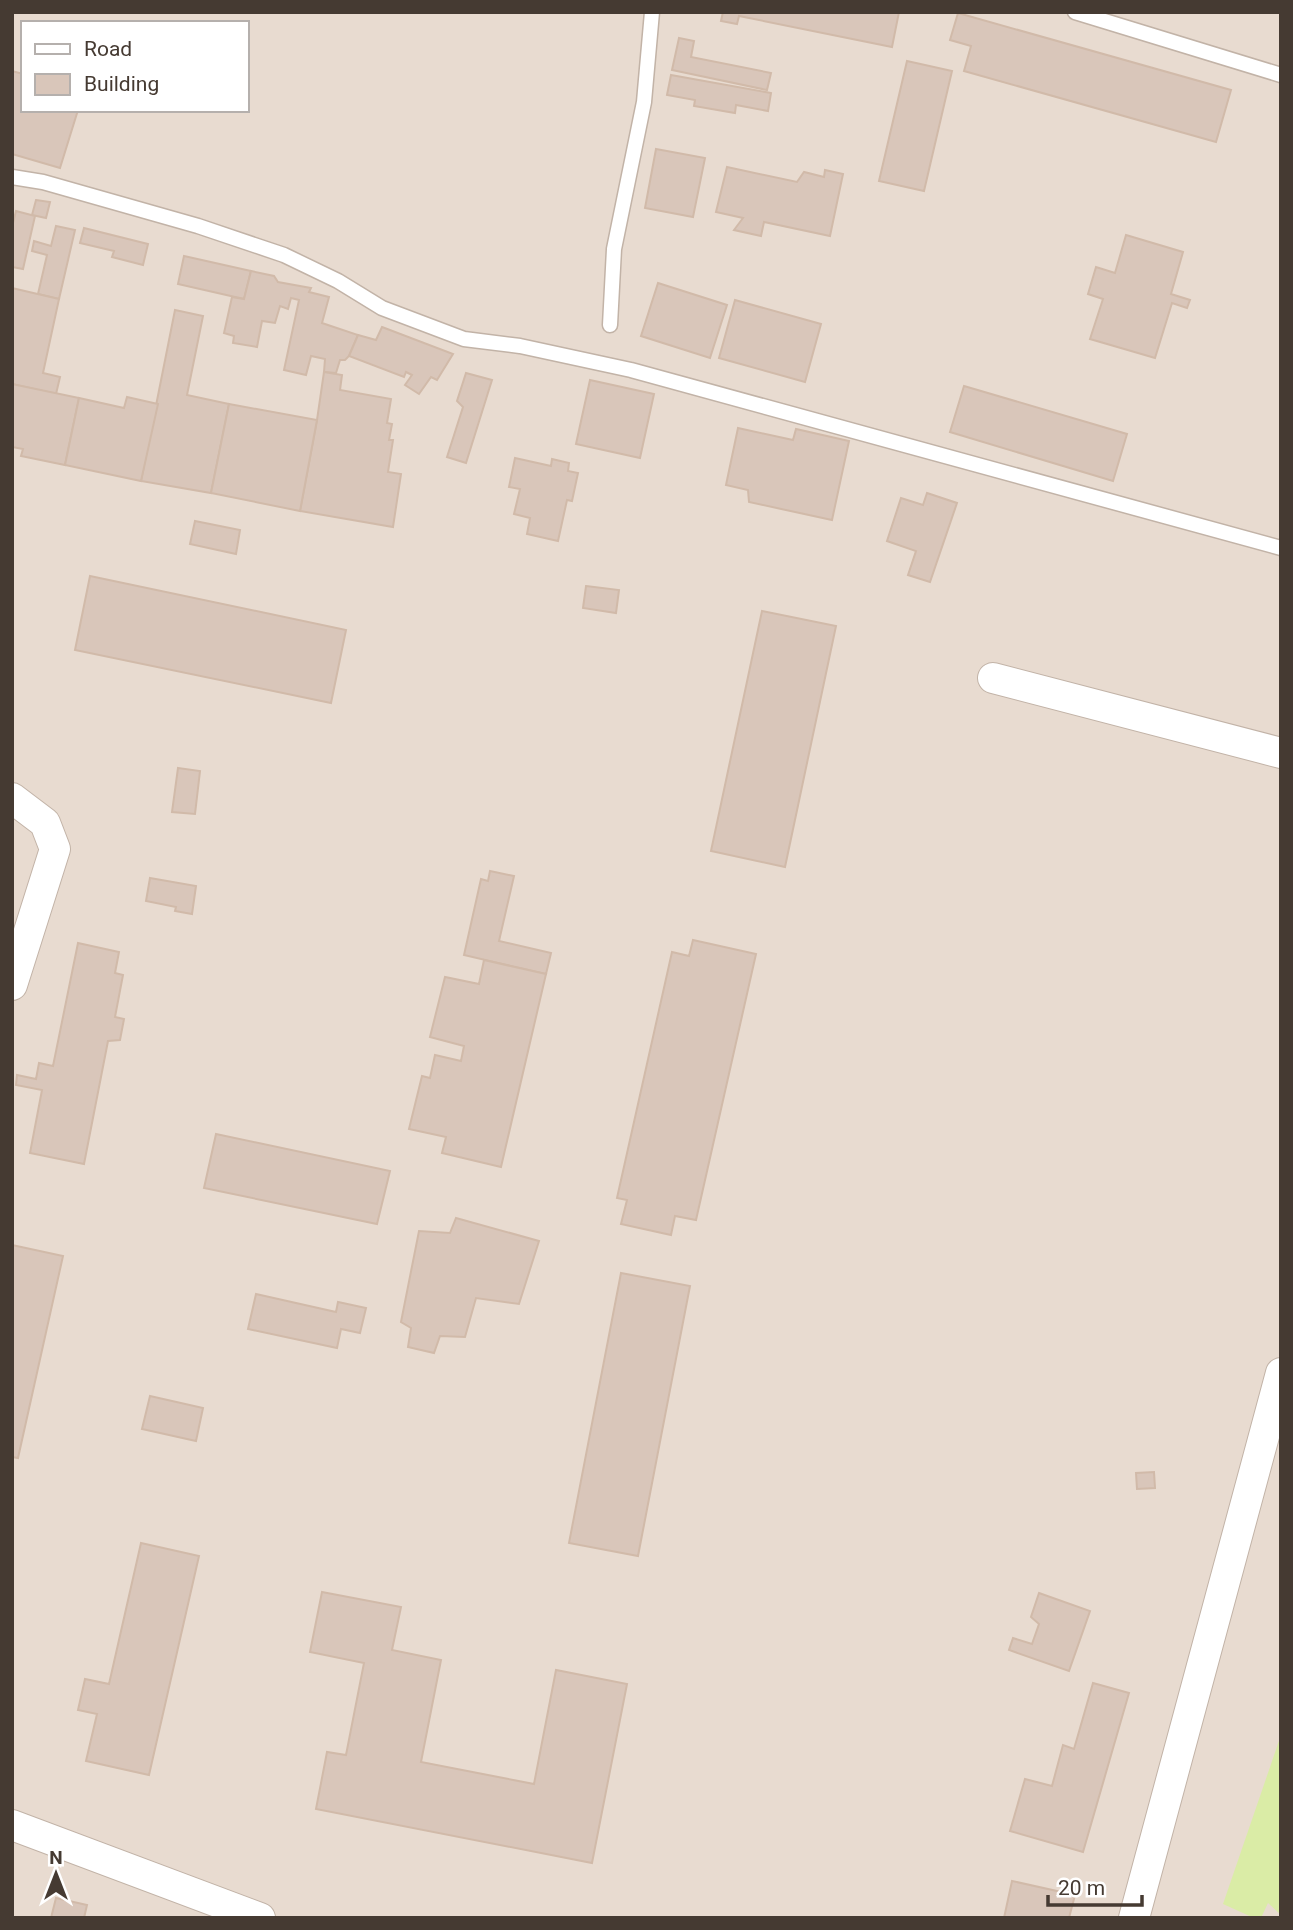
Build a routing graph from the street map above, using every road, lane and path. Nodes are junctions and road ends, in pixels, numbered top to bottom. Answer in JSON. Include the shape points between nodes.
{"nodes":[{"id":1,"x":652,"y":12,"type":"edge"},
{"id":2,"x":1075,"y":12,"type":"edge"},
{"id":3,"x":1281,"y":75,"type":"edge"},
{"id":4,"x":12,"y":177,"type":"edge"},
{"id":5,"x":610,"y":325,"type":"dead end"},
{"id":6,"x":1281,"y":548,"type":"edge"},
{"id":7,"x":993,"y":678,"type":"dead end"},
{"id":8,"x":1281,"y":753,"type":"edge"},
{"id":9,"x":12,"y":798,"type":"edge"},
{"id":10,"x":12,"y":985,"type":"edge"},
{"id":11,"x":1281,"y":1373,"type":"edge"},
{"id":12,"x":12,"y":1825,"type":"edge"},
{"id":13,"x":260,"y":1918,"type":"edge"},
{"id":14,"x":1134,"y":1918,"type":"edge"}],
"edges":[{"from":1,"to":5,"type":"lane","via":[[644,102],[614,249]]},
{"from":2,"to":3,"type":"lane"},
{"from":4,"to":6,"type":"lane","via":[[198,226],[284,255],[382,308],[464,339],[631,370]]},
{"from":7,"to":8,"type":"street"},
{"from":9,"to":10,"type":"street","via":[[45,823],[55,849]]},
{"from":11,"to":14,"type":"street"},
{"from":12,"to":13,"type":"street"}]}
